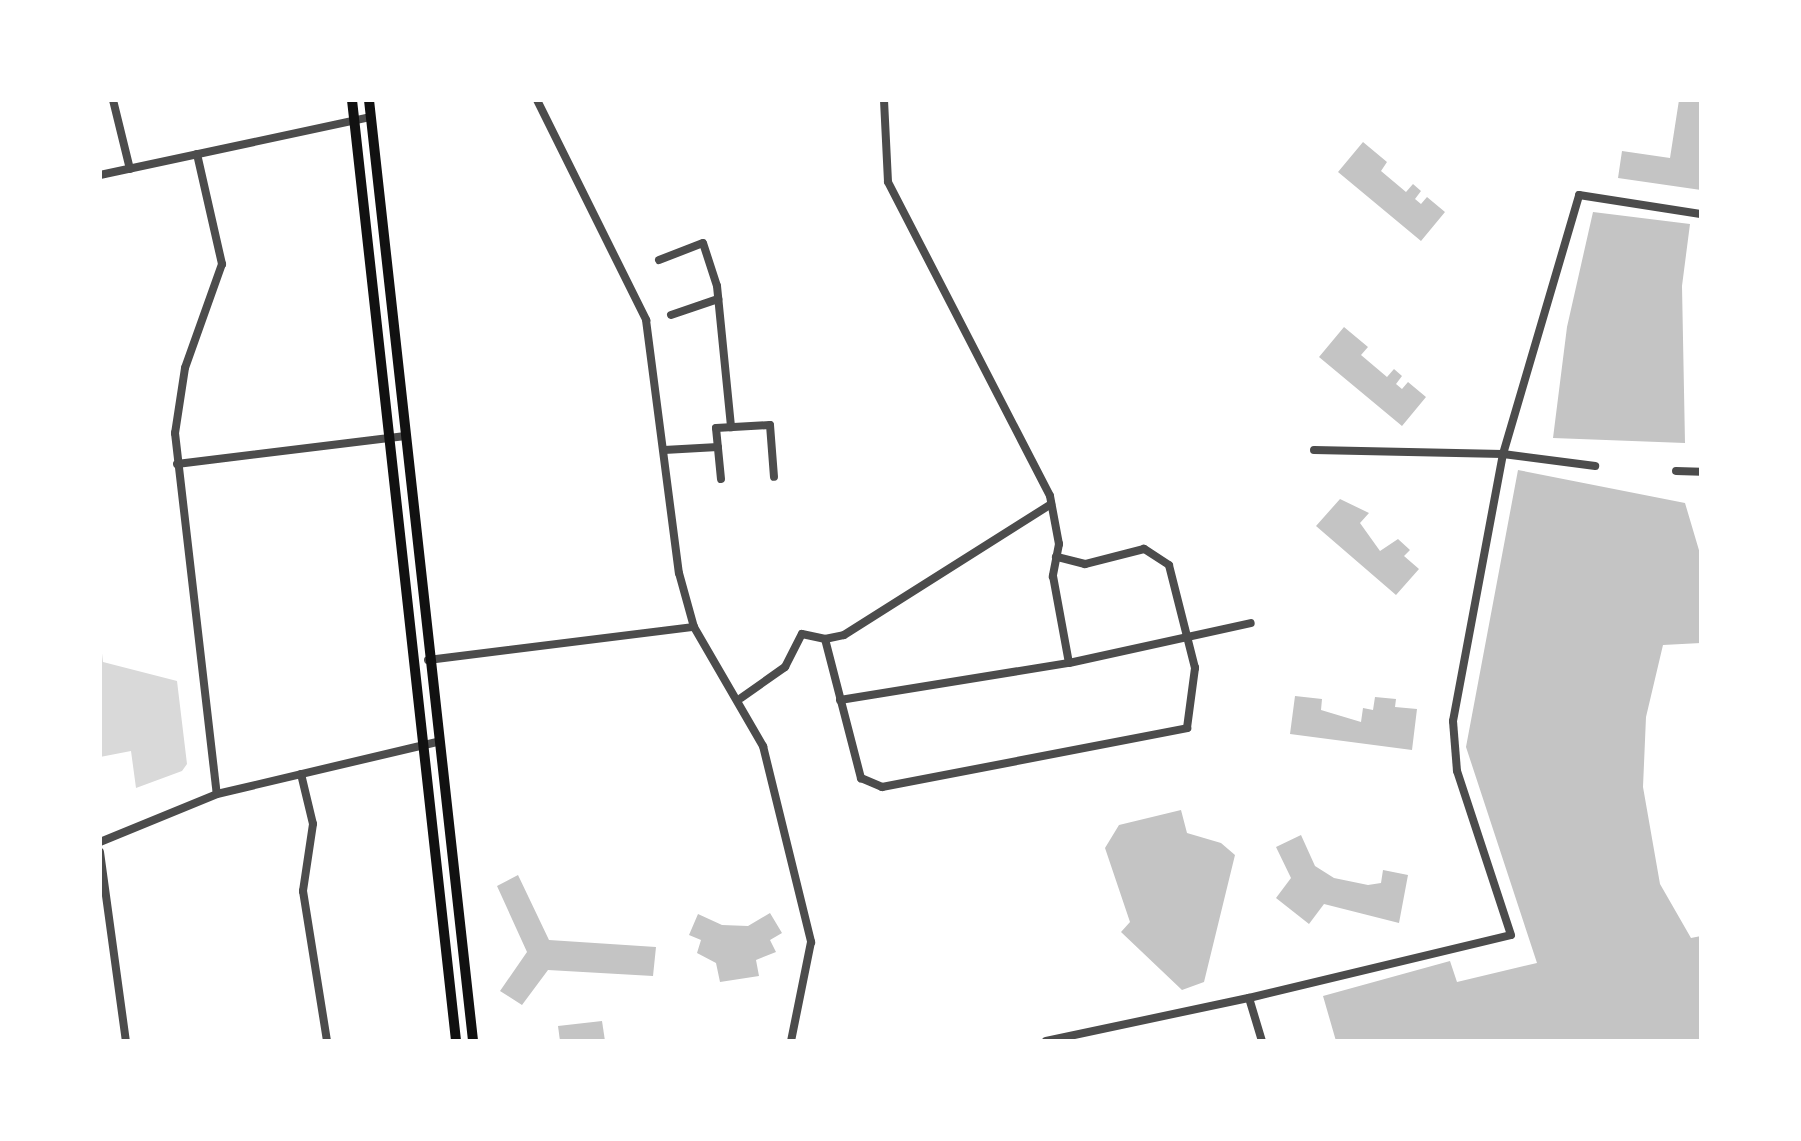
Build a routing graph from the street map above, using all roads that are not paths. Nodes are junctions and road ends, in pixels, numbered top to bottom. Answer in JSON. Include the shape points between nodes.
{"nodes":[{"id":1,"x":113,"y":100,"type":"edge"},
{"id":2,"x":352,"y":100,"type":"edge"},
{"id":3,"x":368,"y":100,"type":"edge"},
{"id":4,"x":537,"y":100,"type":"edge"},
{"id":5,"x":884,"y":100,"type":"edge"},
{"id":6,"x":370,"y":118,"type":"junction"},
{"id":7,"x":354,"y":120,"type":"junction"},
{"id":8,"x":196,"y":154,"type":"junction"},
{"id":9,"x":130,"y":169,"type":"junction"},
{"id":10,"x":100,"y":176,"type":"edge"},
{"id":11,"x":1701,"y":214,"type":"edge"},
{"id":12,"x":659,"y":260,"type":"dead end"},
{"id":13,"x":718,"y":299,"type":"junction"},
{"id":14,"x":672,"y":315,"type":"dead end"},
{"id":15,"x":730,"y":427,"type":"junction"},
{"id":16,"x":404,"y":436,"type":"junction"},
{"id":17,"x":389,"y":437,"type":"junction"},
{"id":18,"x":718,"y":446,"type":"junction"},
{"id":19,"x":664,"y":450,"type":"junction"},
{"id":20,"x":1314,"y":450,"type":"dead end"},
{"id":21,"x":1504,"y":454,"type":"junction"},
{"id":22,"x":177,"y":464,"type":"junction"},
{"id":23,"x":1595,"y":466,"type":"dead end"},
{"id":24,"x":1676,"y":471,"type":"dead end"},
{"id":25,"x":1701,"y":472,"type":"edge"},
{"id":26,"x":774,"y":476,"type":"dead end"},
{"id":27,"x":721,"y":479,"type":"dead end"},
{"id":28,"x":1051,"y":504,"type":"junction"},
{"id":29,"x":1056,"y":558,"type":"junction"},
{"id":30,"x":1251,"y":622,"type":"dead end"},
{"id":31,"x":694,"y":627,"type":"junction"},
{"id":32,"x":1186,"y":633,"type":"junction"},
{"id":33,"x":825,"y":639,"type":"junction"},
{"id":34,"x":428,"y":660,"type":"junction"},
{"id":35,"x":1069,"y":663,"type":"junction"},
{"id":36,"x":740,"y":698,"type":"junction"},
{"id":37,"x":840,"y":700,"type":"junction"},
{"id":38,"x":437,"y":742,"type":"junction"},
{"id":39,"x":422,"y":744,"type":"junction"},
{"id":40,"x":301,"y":774,"type":"junction"},
{"id":41,"x":217,"y":794,"type":"junction"},
{"id":42,"x":100,"y":842,"type":"edge"},
{"id":43,"x":100,"y":852,"type":"edge"},
{"id":44,"x":1249,"y":998,"type":"junction"},
{"id":45,"x":126,"y":1041,"type":"edge"},
{"id":46,"x":327,"y":1041,"type":"edge"},
{"id":47,"x":456,"y":1041,"type":"edge"},
{"id":48,"x":474,"y":1041,"type":"edge"},
{"id":49,"x":791,"y":1041,"type":"edge"},
{"id":50,"x":1046,"y":1041,"type":"edge"},
{"id":51,"x":1262,"y":1041,"type":"edge"}],
"edges":[{"from":1,"to":9,"type":"street"},
{"from":2,"to":7,"type":"main road"},
{"from":3,"to":6,"type":"main road"},
{"from":4,"to":19,"type":"street","via":[[646,320]]},
{"from":5,"to":28,"type":"street","via":[[888,182]]},
{"from":6,"to":7,"type":"street"},
{"from":6,"to":16,"type":"main road"},
{"from":7,"to":8,"type":"street"},
{"from":7,"to":17,"type":"main road"},
{"from":8,"to":9,"type":"street"},
{"from":8,"to":22,"type":"street","via":[[222,264],[186,368],[174,432]]},
{"from":9,"to":10,"type":"street"},
{"from":11,"to":21,"type":"street","via":[[1579,194]]},
{"from":12,"to":13,"type":"street","via":[[703,244]]},
{"from":13,"to":14,"type":"street"},
{"from":13,"to":15,"type":"street"},
{"from":15,"to":18,"type":"street","via":[[716,428]]},
{"from":15,"to":26,"type":"street","via":[[770,425]]},
{"from":16,"to":17,"type":"street"},
{"from":16,"to":34,"type":"main road"},
{"from":17,"to":22,"type":"street"},
{"from":17,"to":39,"type":"main road"},
{"from":18,"to":19,"type":"street"},
{"from":18,"to":27,"type":"street"},
{"from":19,"to":31,"type":"street","via":[[679,573]]},
{"from":20,"to":21,"type":"street"},
{"from":21,"to":23,"type":"street"},
{"from":21,"to":44,"type":"street","via":[[1453,721],[1457,770],[1511,935]]},
{"from":22,"to":41,"type":"street"},
{"from":24,"to":25,"type":"street"},
{"from":28,"to":29,"type":"street"},
{"from":28,"to":33,"type":"street","via":[[844,634]]},
{"from":29,"to":32,"type":"street","via":[[1085,564],[1144,548],[1169,565]]},
{"from":29,"to":35,"type":"street"},
{"from":30,"to":32,"type":"street"},
{"from":31,"to":34,"type":"street"},
{"from":31,"to":36,"type":"street"},
{"from":32,"to":35,"type":"street"},
{"from":32,"to":37,"type":"street","via":[[1195,668],[1187,728],[882,788],[861,778]]},
{"from":33,"to":36,"type":"street","via":[[802,634],[785,666]]},
{"from":33,"to":37,"type":"street"},
{"from":34,"to":38,"type":"main road"},
{"from":35,"to":37,"type":"street"},
{"from":36,"to":49,"type":"street","via":[[763,746],[811,942]]},
{"from":38,"to":39,"type":"street"},
{"from":38,"to":48,"type":"main road"},
{"from":39,"to":40,"type":"street"},
{"from":39,"to":47,"type":"main road"},
{"from":40,"to":41,"type":"street"},
{"from":40,"to":46,"type":"street","via":[[314,824],[303,891]]},
{"from":41,"to":42,"type":"street"},
{"from":43,"to":45,"type":"street"},
{"from":44,"to":50,"type":"street"},
{"from":44,"to":51,"type":"street"}]}
